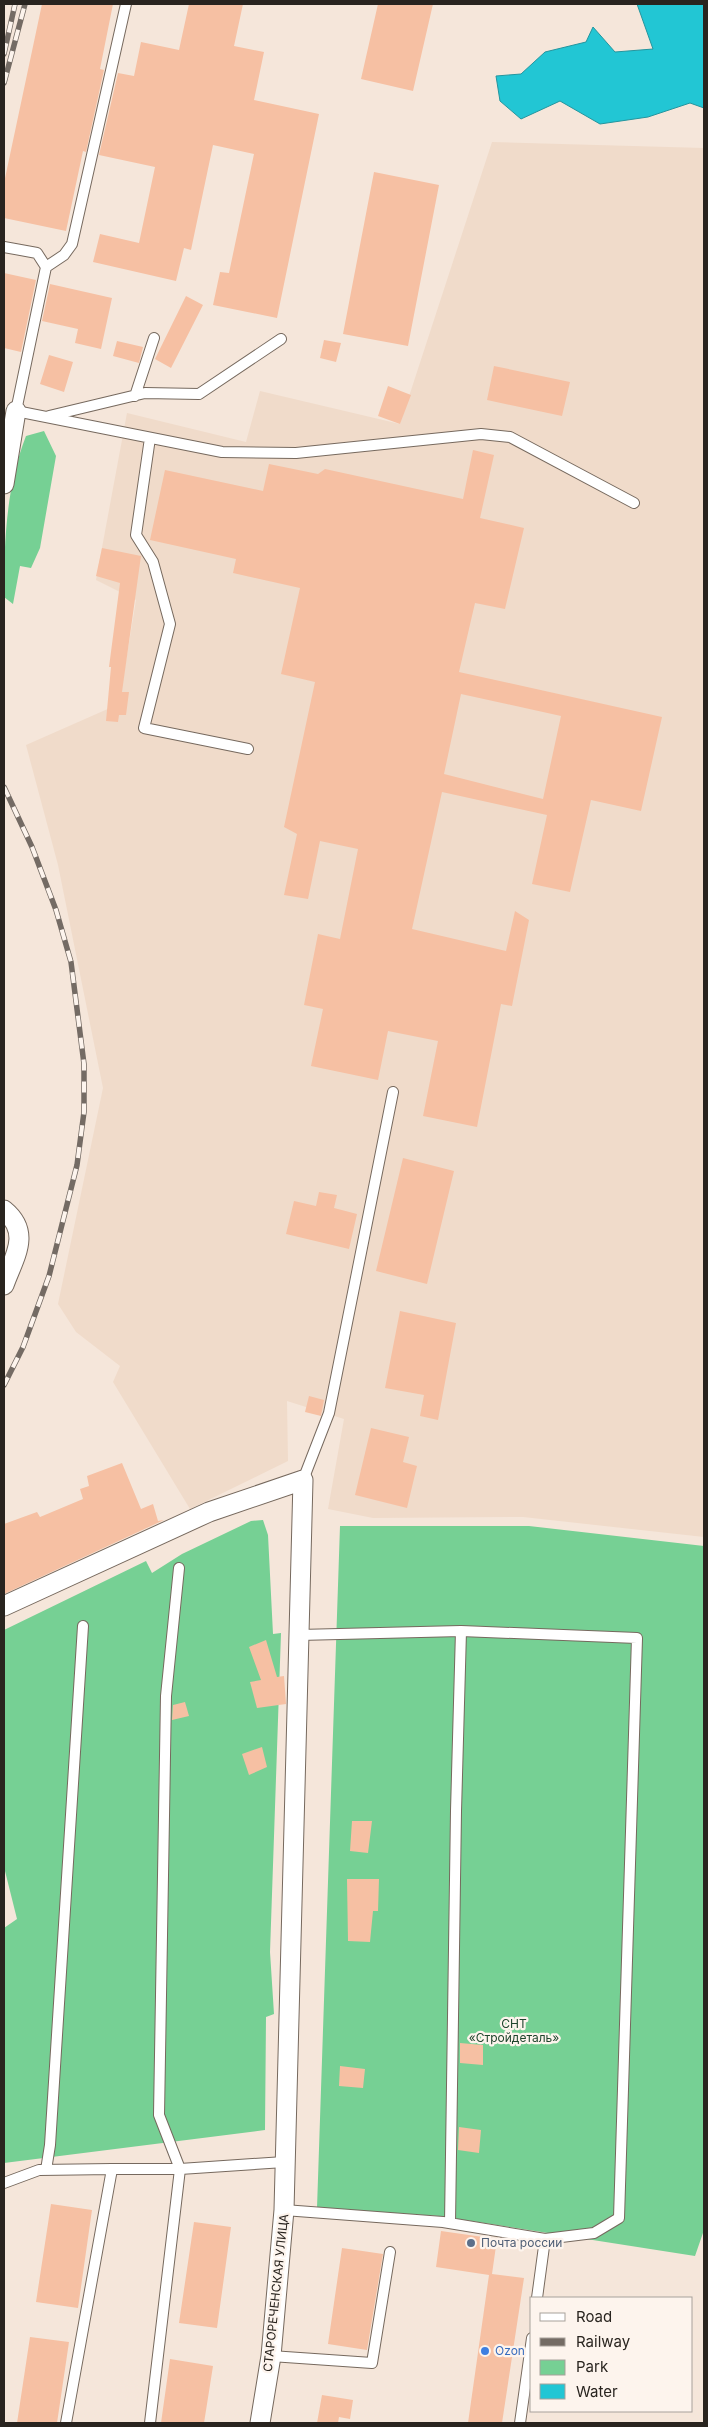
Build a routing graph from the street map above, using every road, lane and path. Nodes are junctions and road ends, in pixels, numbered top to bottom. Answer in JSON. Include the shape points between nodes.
{"nodes":[{"id":1,"x":126,"y":4,"type":"edge"},
{"id":2,"x":4,"y":247,"type":"edge"},
{"id":3,"x":46,"y":267,"type":"junction"},
{"id":4,"x":154,"y":338,"type":"dead end"},
{"id":5,"x":281,"y":339,"type":"dead end"},
{"id":6,"x":134,"y":396,"type":"junction"},
{"id":7,"x":16,"y":410,"type":"junction"},
{"id":8,"x":45,"y":417,"type":"junction"},
{"id":9,"x":150,"y":438,"type":"junction"},
{"id":10,"x":4,"y":484,"type":"edge"},
{"id":11,"x":634,"y":503,"type":"dead end"},
{"id":12,"x":248,"y":749,"type":"dead end"},
{"id":13,"x":394,"y":1092,"type":"dead end"},
{"id":14,"x":4,"y":1210,"type":"edge"},
{"id":15,"x":4,"y":1284,"type":"edge"},
{"id":16,"x":303,"y":1480,"type":"junction"},
{"id":17,"x":179,"y":1568,"type":"dead end"},
{"id":18,"x":4,"y":1606,"type":"edge"},
{"id":19,"x":83,"y":1626,"type":"dead end"},
{"id":20,"x":461,"y":1631,"type":"junction"},
{"id":21,"x":299,"y":1635,"type":"junction"},
{"id":22,"x":284,"y":2162,"type":"junction"},
{"id":23,"x":112,"y":2168,"type":"junction"},
{"id":24,"x":180,"y":2169,"type":"junction"},
{"id":25,"x":46,"y":2170,"type":"junction"},
{"id":26,"x":4,"y":2183,"type":"edge"},
{"id":27,"x":284,"y":2210,"type":"junction"},
{"id":28,"x":450,"y":2223,"type":"junction"},
{"id":29,"x":545,"y":2239,"type":"junction"},
{"id":30,"x":390,"y":2252,"type":"dead end"},
{"id":31,"x":537,"y":2297,"type":"edge"},
{"id":32,"x":530,"y":2352,"type":"edge"},
{"id":33,"x":271,"y":2356,"type":"junction"},
{"id":34,"x":66,"y":2423,"type":"edge"},
{"id":35,"x":150,"y":2423,"type":"edge"},
{"id":36,"x":260,"y":2423,"type":"edge"},
{"id":37,"x":520,"y":2423,"type":"edge"}],
"edges":[{"from":1,"to":3,"type":"lane","via":[[72,244],[64,255]]},
{"from":2,"to":3,"type":"lane","via":[[37,253]]},
{"from":3,"to":7,"type":"lane"},
{"from":4,"to":6,"type":"lane"},
{"from":5,"to":6,"type":"lane","via":[[199,394],[145,393]]},
{"from":6,"to":8,"type":"lane"},
{"from":7,"to":8,"type":"lane"},
{"from":7,"to":10,"type":"street"},
{"from":8,"to":9,"type":"lane"},
{"from":9,"to":11,"type":"lane","via":[[222,452],[296,453],[481,434],[510,437]]},
{"from":9,"to":12,"type":"lane","via":[[136,535],[153,562],[170,624],[144,728]]},
{"from":13,"to":16,"type":"lane","via":[[329,1413]]},
{"from":14,"to":15,"type":"street","via":[[14,1219],[20,1240]]},
{"from":16,"to":18,"type":"street","via":[[210,1512]]},
{"from":16,"to":21,"type":"street","name":"СТАРОРЕЧЕНСКАЯ УЛИЦА"},
{"from":17,"to":24,"type":"lane","via":[[166,1696],[159,2115]]},
{"from":19,"to":25,"type":"lane"},
{"from":20,"to":21,"type":"lane"},
{"from":20,"to":28,"type":"lane"},
{"from":20,"to":29,"type":"lane","via":[[637,1638],[619,2218],[594,2233]]},
{"from":21,"to":22,"type":"street","name":"СТАРОРЕЧЕНСКАЯ УЛИЦА"},
{"from":22,"to":24,"type":"lane"},
{"from":22,"to":27,"type":"street","name":"СТАРОРЕЧЕНСКАЯ УЛИЦА"},
{"from":23,"to":24,"type":"lane"},
{"from":23,"to":25,"type":"lane"},
{"from":23,"to":34,"type":"lane"},
{"from":24,"to":35,"type":"lane"},
{"from":25,"to":26,"type":"lane"},
{"from":27,"to":28,"type":"lane"},
{"from":27,"to":33,"type":"street","name":"СТАРОРЕЧЕНСКАЯ УЛИЦА"},
{"from":28,"to":29,"type":"lane"},
{"from":29,"to":31,"type":"lane"},
{"from":30,"to":33,"type":"lane","via":[[372,2363]]},
{"from":32,"to":37,"type":"lane"},
{"from":33,"to":36,"type":"street","name":"СТАРОРЕЧЕНСКАЯ УЛИЦА"}]}
